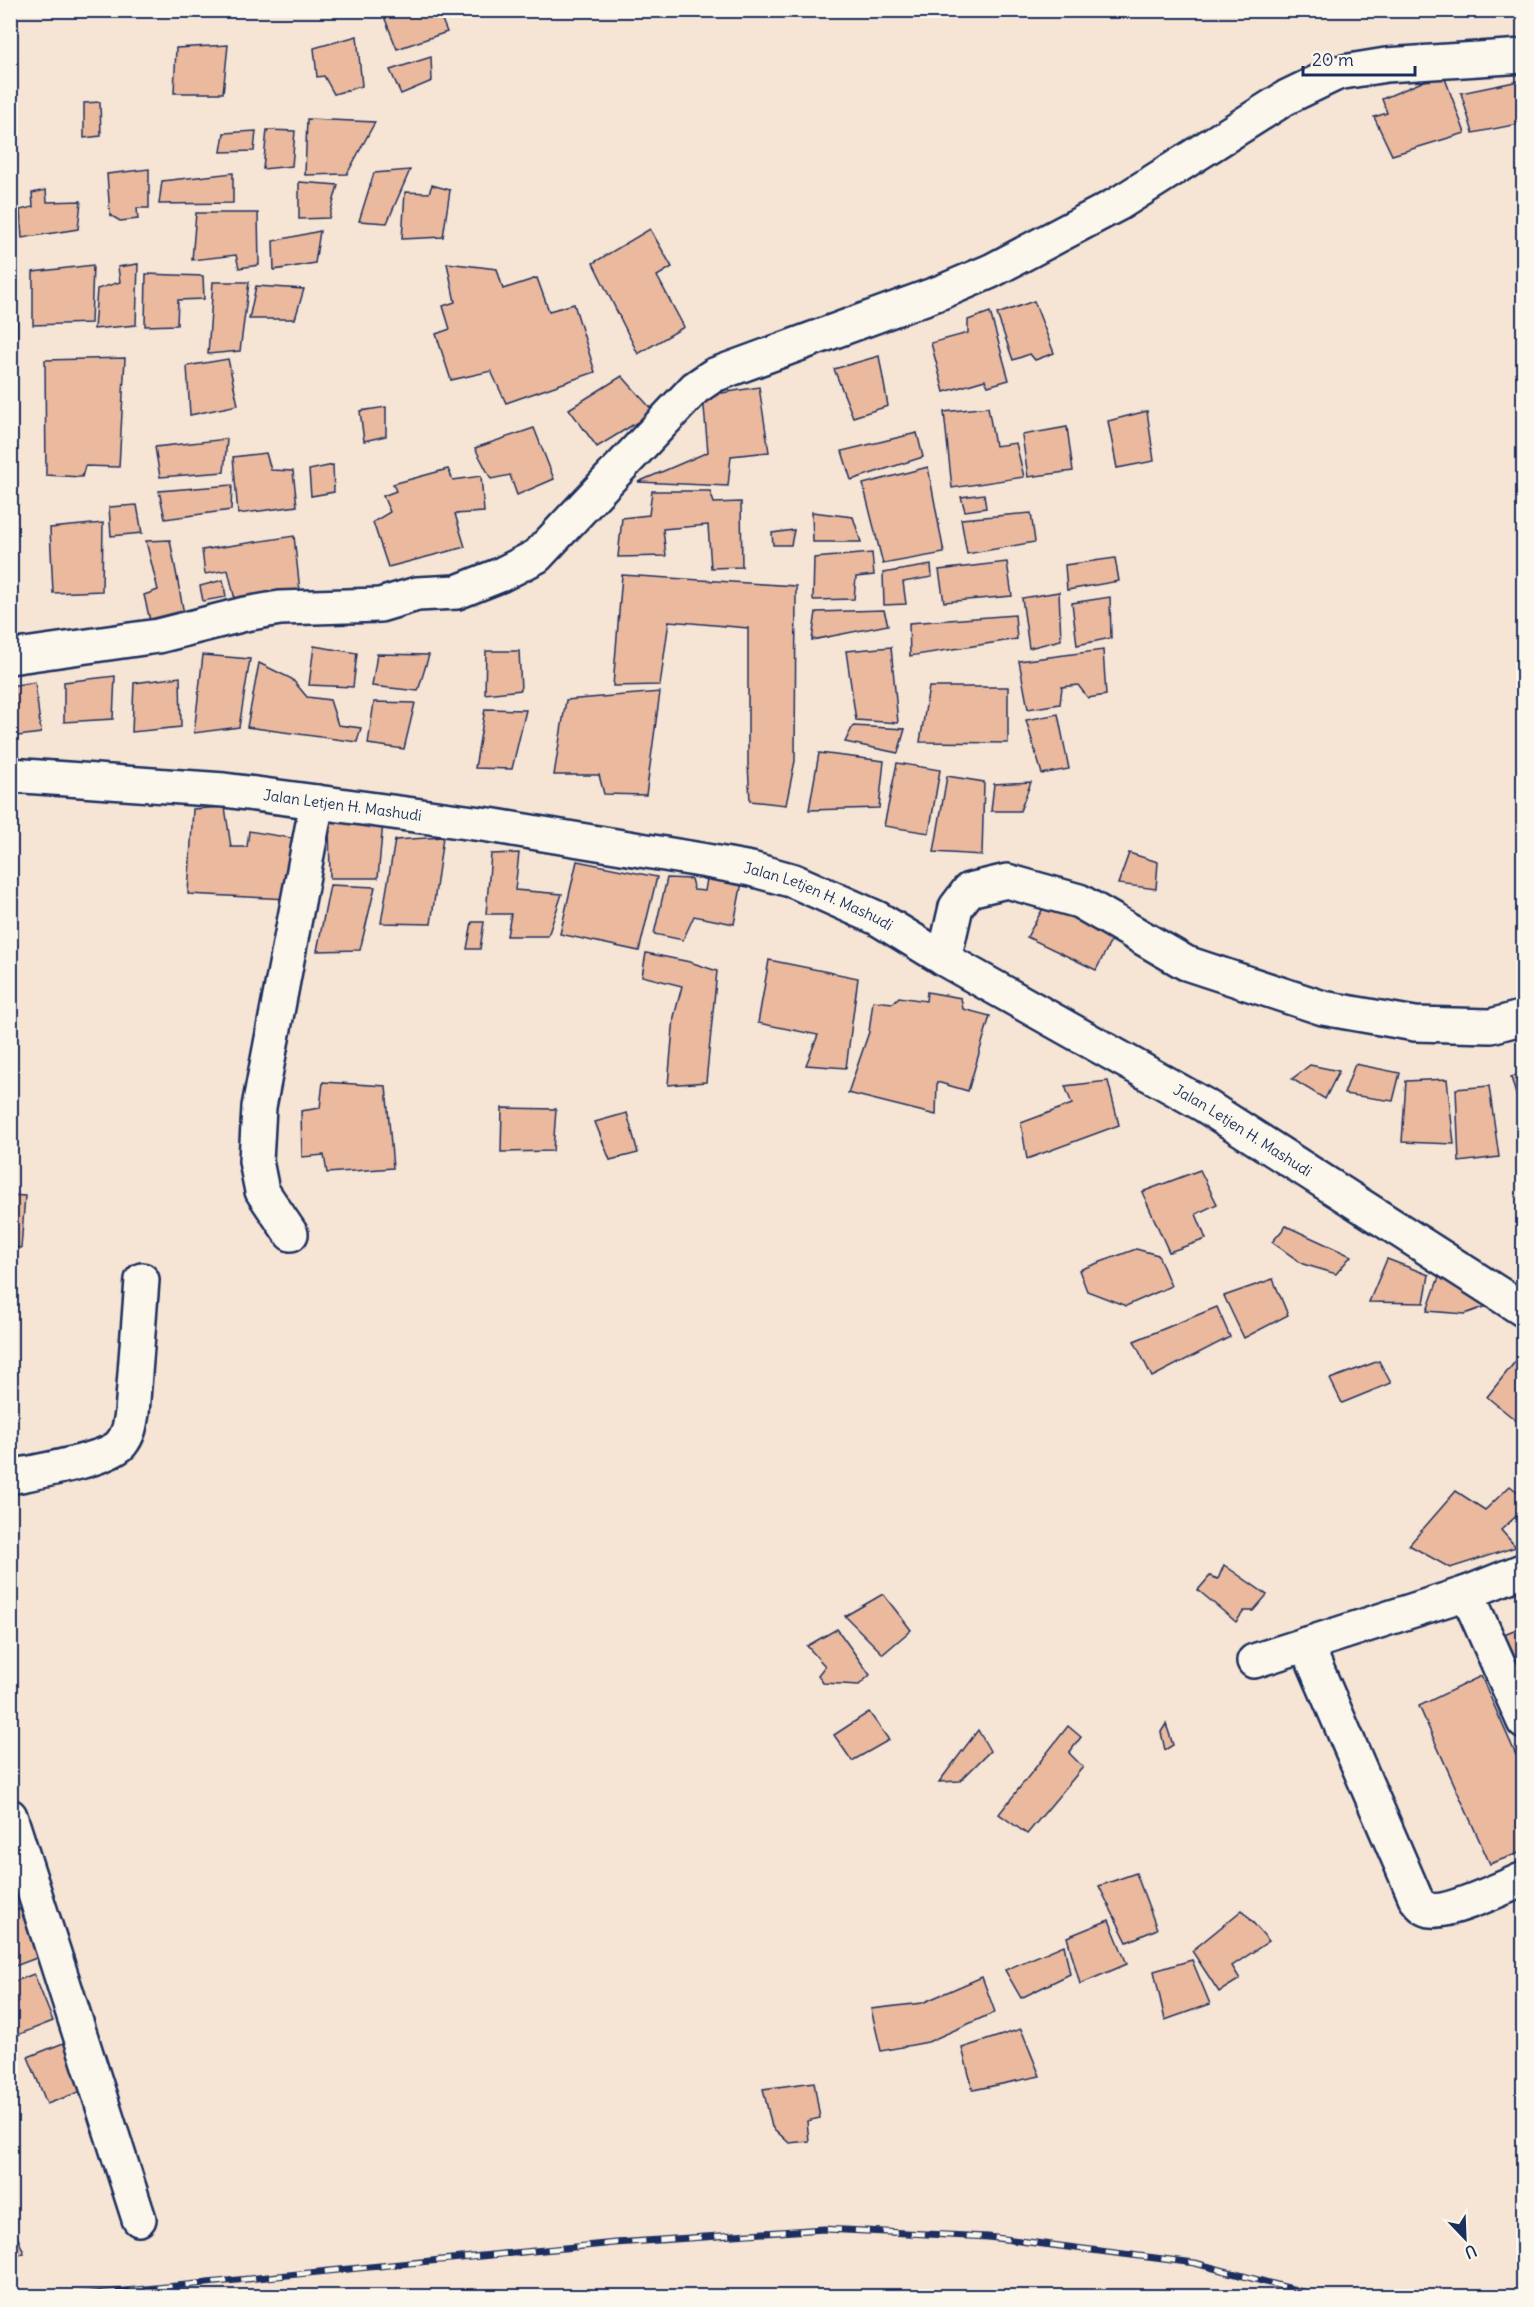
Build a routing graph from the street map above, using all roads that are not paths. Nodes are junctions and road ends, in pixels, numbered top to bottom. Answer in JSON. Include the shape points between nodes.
{"nodes":[{"id":1,"x":1524,"y":56,"type":"edge"},
{"id":2,"x":10,"y":657,"type":"edge"},
{"id":3,"x":10,"y":775,"type":"edge"},
{"id":4,"x":317,"y":802,"type":"junction"},
{"id":5,"x":944,"y":959,"type":"junction"},
{"id":6,"x":1524,"y":1017,"type":"edge"},
{"id":7,"x":291,"y":1234,"type":"dead end"},
{"id":8,"x":142,"y":1280,"type":"dead end"},
{"id":9,"x":1524,"y":1310,"type":"edge"},
{"id":10,"x":10,"y":1477,"type":"edge"},
{"id":11,"x":1524,"y":1570,"type":"edge"},
{"id":12,"x":1467,"y":1593,"type":"junction"},
{"id":13,"x":1306,"y":1644,"type":"junction"},
{"id":14,"x":1254,"y":1661,"type":"dead end"},
{"id":15,"x":1524,"y":1722,"type":"edge"},
{"id":16,"x":10,"y":1816,"type":"edge"},
{"id":17,"x":1524,"y":1879,"type":"edge"},
{"id":18,"x":139,"y":2219,"type":"dead end"}],
"edges":[{"from":1,"to":2,"type":"street","via":[[1386,65],[1337,73],[1287,97],[1118,204],[991,271],[714,375],[695,388],[537,556],[457,592],[417,594],[380,605],[280,608],[158,636]]},
{"from":3,"to":4,"type":"street","name":"Jalan Letjen H. Mashudi","via":[[224,790]]},
{"from":4,"to":5,"type":"street","name":"Jalan Letjen H. Mashudi","via":[[489,825],[752,869],[794,881],[877,918]]},
{"from":4,"to":7,"type":"street","via":[[259,1107],[256,1161],[262,1191]]},
{"from":5,"to":6,"type":"street","via":[[956,907],[969,890],[1007,881],[1079,901],[1186,963],[1323,1008],[1415,1024],[1491,1026]]},
{"from":5,"to":9,"type":"street","name":"Jalan Letjen H. Mashudi","via":[[1204,1105]]},
{"from":8,"to":10,"type":"street","via":[[132,1413],[129,1432],[120,1446],[82,1462]]},
{"from":11,"to":12,"type":"street"},
{"from":12,"to":13,"type":"street"},
{"from":12,"to":15,"type":"street"},
{"from":13,"to":14,"type":"street"},
{"from":13,"to":17,"type":"street","via":[[1422,1907],[1432,1911],[1447,1909]]},
{"from":16,"to":18,"type":"street"}]}
